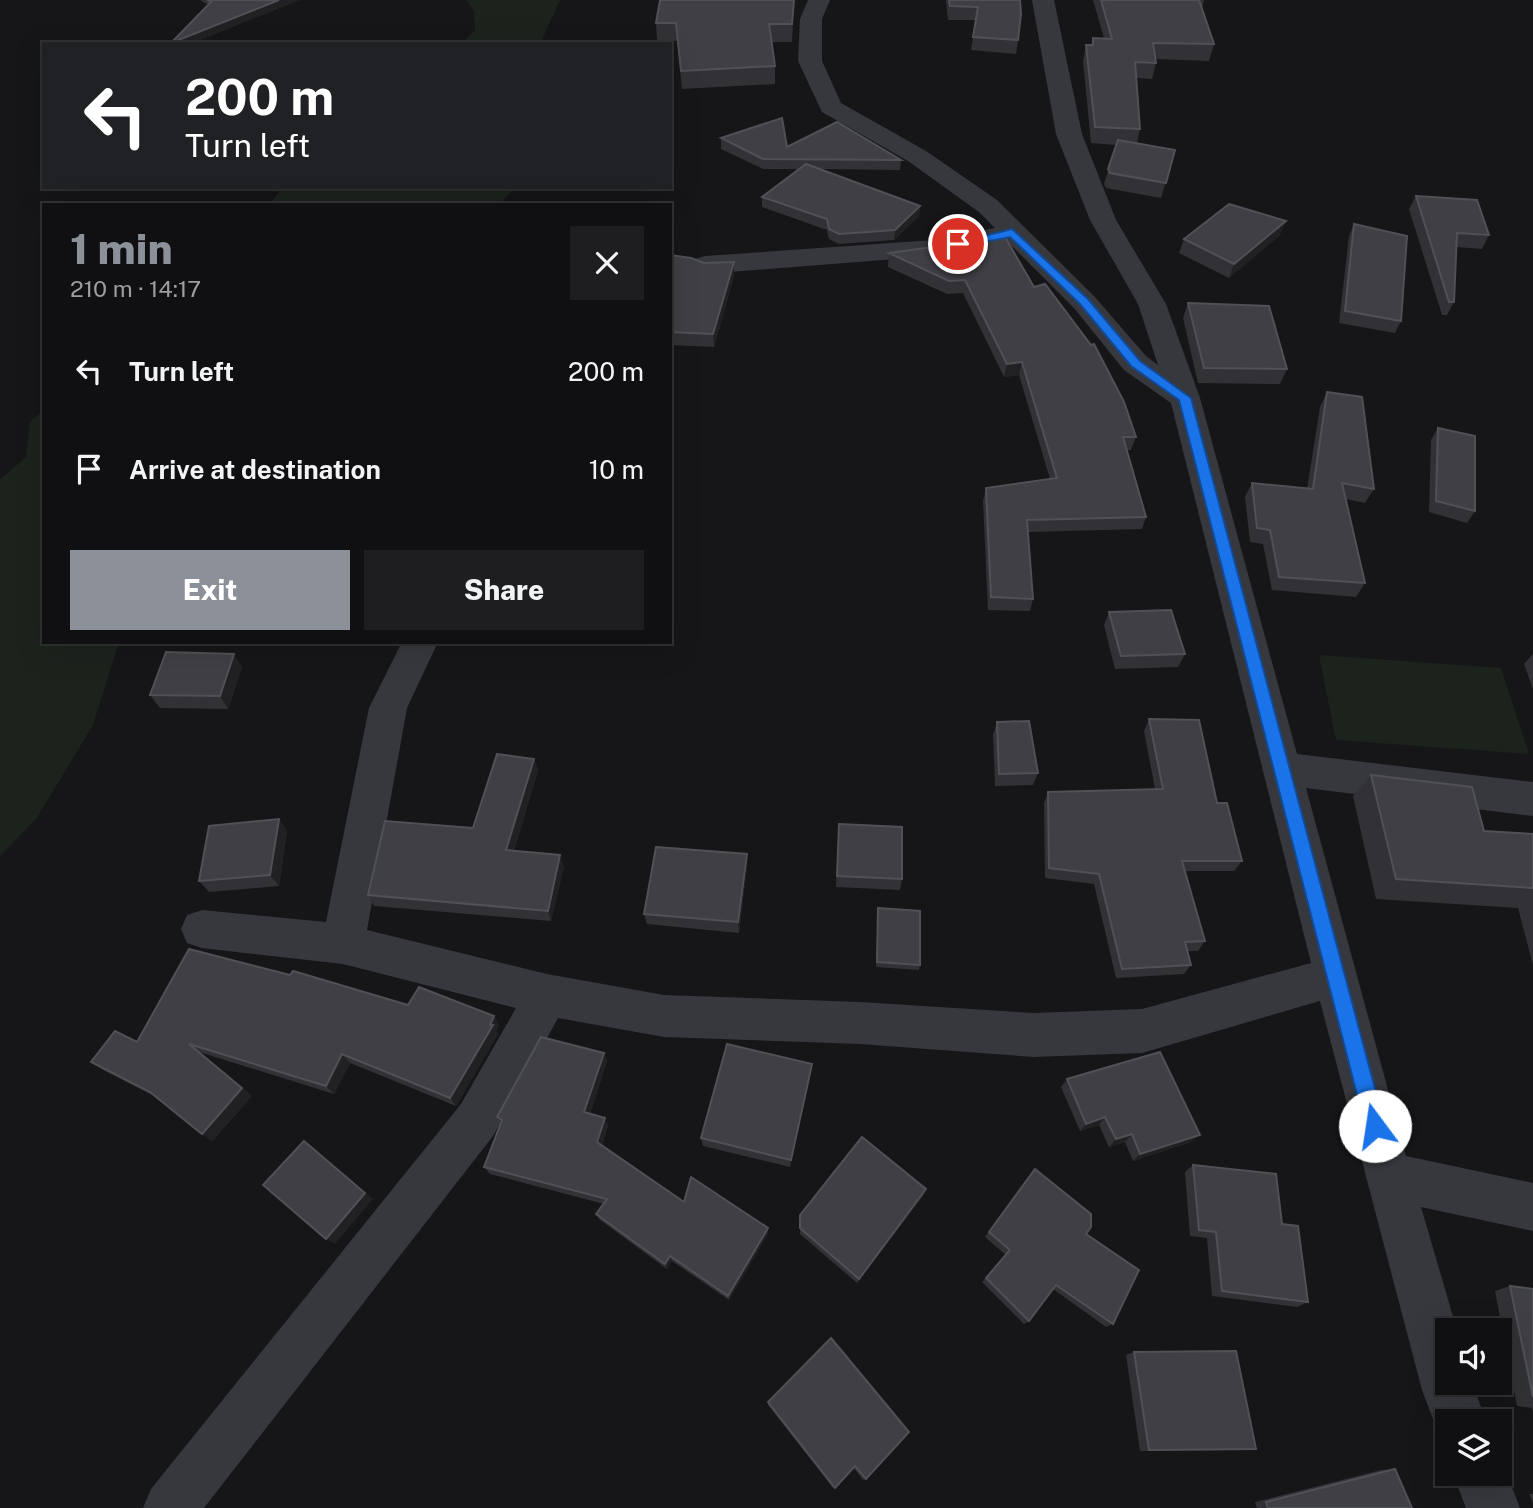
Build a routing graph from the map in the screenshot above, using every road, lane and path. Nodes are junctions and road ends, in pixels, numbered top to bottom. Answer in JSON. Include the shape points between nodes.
{"nodes":[{"id":1,"x":819,"y":0,"type":"edge"},
{"id":2,"x":1042,"y":0,"type":"edge"},
{"id":3,"x":1012,"y":233,"type":"junction"},
{"id":4,"x":705,"y":265,"type":"edge"},
{"id":5,"x":1185,"y":398,"type":"junction"},
{"id":6,"x":419,"y":644,"type":"edge"},
{"id":7,"x":1282,"y":769,"type":"junction"},
{"id":8,"x":1533,"y":799,"type":"edge"},
{"id":9,"x":202,"y":929,"type":"dead end"},
{"id":10,"x":343,"y":944,"type":"junction"},
{"id":11,"x":1337,"y":976,"type":"junction"},
{"id":12,"x":547,"y":995,"type":"junction"},
{"id":13,"x":1388,"y":1176,"type":"junction"},
{"id":14,"x":1533,"y":1207,"type":"edge"},
{"id":15,"x":1455,"y":1409,"type":"edge"},
{"id":16,"x":1485,"y":1486,"type":"edge"},
{"id":17,"x":170,"y":1508,"type":"edge"},
{"id":18,"x":1493,"y":1508,"type":"edge"}],
"edges":[{"from":1,"to":3,"type":"street","via":[[811,19],[810,61],[831,107],[917,156],[988,206]]},
{"from":2,"to":5,"type":"street","via":[[1069,134],[1103,220],[1153,304]]},
{"from":3,"to":4,"type":"street","via":[[934,248]]},
{"from":3,"to":5,"type":"street","via":[[1084,302],[1135,363]]},
{"from":5,"to":7,"type":"street"},
{"from":6,"to":10,"type":"street","via":[[388,708]]},
{"from":7,"to":8,"type":"street"},
{"from":7,"to":11,"type":"street"},
{"from":9,"to":10,"type":"street"},
{"from":10,"to":12,"type":"street"},
{"from":11,"to":12,"type":"street","via":[[1142,1031],[1033,1035],[664,1016]]},
{"from":11,"to":13,"type":"street"},
{"from":12,"to":17,"type":"street","via":[[477,1121]]},
{"from":13,"to":14,"type":"street"},
{"from":13,"to":15,"type":"street"},
{"from":16,"to":18,"type":"street"}]}
